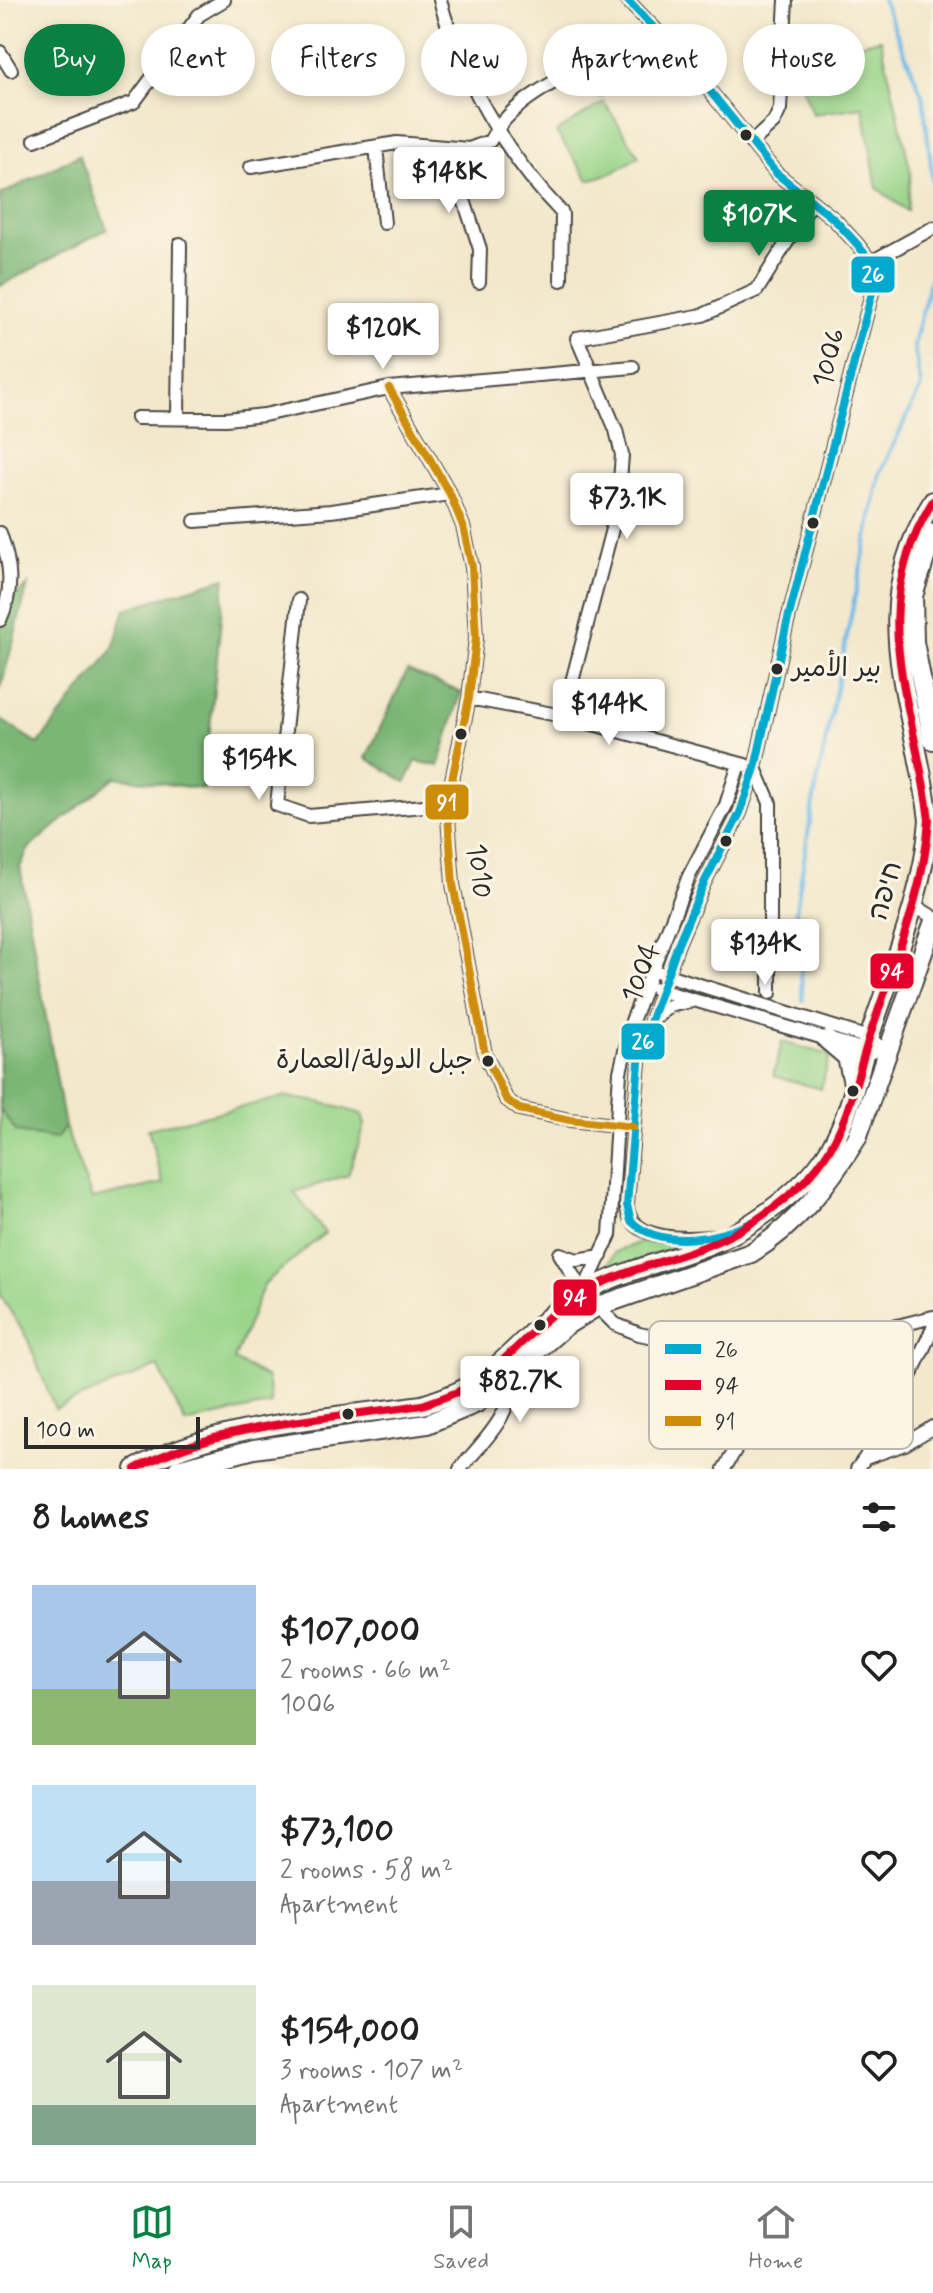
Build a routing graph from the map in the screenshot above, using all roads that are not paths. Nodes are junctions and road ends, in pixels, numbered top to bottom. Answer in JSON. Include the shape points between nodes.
{"nodes":[{"id":1,"x":224,"y":0,"type":"edge"},
{"id":2,"x":440,"y":0,"type":"edge"},
{"id":3,"x":627,"y":0,"type":"edge"},
{"id":4,"x":786,"y":0,"type":"edge"},
{"id":5,"x":0,"y":52,"type":"edge"},
{"id":6,"x":11,"y":70,"type":"dead end"},
{"id":7,"x":543,"y":90,"type":"edge"},
{"id":8,"x":497,"y":127,"type":"junction"},
{"id":9,"x":35,"y":140,"type":"dead end"},
{"id":10,"x":751,"y":143,"type":"junction"},
{"id":11,"x":376,"y":147,"type":"junction"},
{"id":12,"x":461,"y":149,"type":"junction"},
{"id":13,"x":251,"y":167,"type":"dead end"},
{"id":14,"x":812,"y":202,"type":"junction"},
{"id":15,"x":384,"y":223,"type":"dead end"},
{"id":16,"x":933,"y":228,"type":"edge"},
{"id":17,"x":180,"y":244,"type":"dead end"},
{"id":18,"x":871,"y":262,"type":"junction"},
{"id":19,"x":561,"y":280,"type":"dead end"},
{"id":20,"x":479,"y":282,"type":"dead end"},
{"id":21,"x":633,"y":367,"type":"dead end"},
{"id":22,"x":589,"y":371,"type":"junction"},
{"id":23,"x":389,"y":388,"type":"junction"},
{"id":24,"x":137,"y":418,"type":"dead end"},
{"id":25,"x":178,"y":418,"type":"junction"},
{"id":26,"x":450,"y":494,"type":"junction"},
{"id":27,"x":933,"y":501,"type":"edge"},
{"id":28,"x":195,"y":521,"type":"dead end"},
{"id":29,"x":0,"y":533,"type":"edge"},
{"id":30,"x":933,"y":533,"type":"edge"},
{"id":31,"x":299,"y":600,"type":"dead end"},
{"id":32,"x":0,"y":620,"type":"edge"},
{"id":33,"x":469,"y":698,"type":"junction"},
{"id":34,"x":563,"y":716,"type":"junction"},
{"id":35,"x":933,"y":740,"type":"edge"},
{"id":36,"x":739,"y":764,"type":"junction"},
{"id":37,"x":755,"y":768,"type":"junction"},
{"id":38,"x":447,"y":804,"type":"junction"},
{"id":39,"x":933,"y":904,"type":"edge"},
{"id":40,"x":913,"y":905,"type":"junction"},
{"id":41,"x":933,"y":917,"type":"edge"},
{"id":42,"x":933,"y":924,"type":"edge"},
{"id":43,"x":674,"y":955,"type":"junction"},
{"id":44,"x":651,"y":969,"type":"junction"},
{"id":45,"x":667,"y":975,"type":"junction"},
{"id":46,"x":695,"y":984,"type":"junction"},
{"id":47,"x":645,"y":985,"type":"junction"},
{"id":48,"x":661,"y":990,"type":"junction"},
{"id":49,"x":770,"y":993,"type":"dead end"},
{"id":50,"x":694,"y":1000,"type":"junction"},
{"id":51,"x":647,"y":1026,"type":"junction"},
{"id":52,"x":827,"y":1040,"type":"junction"},
{"id":53,"x":867,"y":1045,"type":"junction"},
{"id":54,"x":887,"y":1052,"type":"junction"},
{"id":55,"x":854,"y":1086,"type":"junction"},
{"id":56,"x":616,"y":1127,"type":"junction"},
{"id":57,"x":633,"y":1127,"type":"junction"},
{"id":58,"x":755,"y":1221,"type":"junction"},
{"id":59,"x":601,"y":1256,"type":"junction"},
{"id":60,"x":583,"y":1292,"type":"junction"},
{"id":61,"x":616,"y":1298,"type":"junction"},
{"id":62,"x":596,"y":1307,"type":"junction"},
{"id":63,"x":933,"y":1317,"type":"edge"},
{"id":64,"x":913,"y":1322,"type":"edge"},
{"id":65,"x":624,"y":1328,"type":"junction"},
{"id":66,"x":933,"y":1328,"type":"edge"},
{"id":67,"x":649,"y":1334,"type":"edge"},
{"id":68,"x":502,"y":1360,"type":"junction"},
{"id":69,"x":913,"y":1370,"type":"edge"},
{"id":70,"x":509,"y":1378,"type":"junction"},
{"id":71,"x":933,"y":1427,"type":"edge"},
{"id":72,"x":913,"y":1439,"type":"edge"},
{"id":73,"x":736,"y":1449,"type":"edge"},
{"id":74,"x":870,"y":1449,"type":"edge"},
{"id":75,"x":891,"y":1449,"type":"edge"},
{"id":76,"x":865,"y":1458,"type":"junction"},
{"id":77,"x":134,"y":1469,"type":"edge"},
{"id":78,"x":178,"y":1469,"type":"edge"},
{"id":79,"x":460,"y":1469,"type":"edge"},
{"id":80,"x":724,"y":1469,"type":"edge"},
{"id":81,"x":857,"y":1469,"type":"edge"}],
"edges":[{"from":1,"to":9,"type":"street","via":[[199,15],[134,102]]},
{"from":2,"to":8,"type":"street","via":[[450,36]]},
{"from":3,"to":10,"type":"street","via":[[685,60]]},
{"from":4,"to":10,"type":"street","via":[[780,109]]},
{"from":5,"to":6,"type":"street"},
{"from":7,"to":8,"type":"street"},
{"from":8,"to":12,"type":"street","via":[[490,141]]},
{"from":8,"to":19,"type":"street","via":[[525,175],[562,213]]},
{"from":10,"to":14,"type":"street","via":[[776,173]]},
{"from":11,"to":12,"type":"street","via":[[397,143]]},
{"from":11,"to":13,"type":"street"},
{"from":11,"to":15,"type":"street"},
{"from":12,"to":20,"type":"street","via":[[463,197],[480,249]]},
{"from":14,"to":18,"type":"street"},
{"from":14,"to":22,"type":"street","via":[[757,290],[703,315],[577,338]]},
{"from":16,"to":18,"type":"street"},
{"from":17,"to":25,"type":"street"},
{"from":18,"to":37,"type":"street","name":"1006","via":[[874,285]]},
{"from":21,"to":22,"type":"street"},
{"from":22,"to":23,"type":"street"},
{"from":22,"to":34,"type":"street","via":[[622,455],[618,506]]},
{"from":23,"to":25,"type":"street","via":[[264,415]]},
{"from":23,"to":26,"type":"street","name":"1010"},
{"from":24,"to":25,"type":"street"},
{"from":26,"to":28,"type":"street","via":[[331,511]]},
{"from":26,"to":33,"type":"street","name":"1010","via":[[472,567],[476,638]]},
{"from":27,"to":40,"type":"highway","name":"חיפה","via":[[906,555],[896,597],[897,644],[929,820]]},
{"from":29,"to":32,"type":"street","via":[[11,567]]},
{"from":30,"to":35,"type":"highway","via":[[913,596],[914,642]]},
{"from":31,"to":38,"type":"street","via":[[277,805],[309,816]]},
{"from":33,"to":34,"type":"street"},
{"from":33,"to":38,"type":"street","name":"1010"},
{"from":34,"to":36,"type":"street"},
{"from":36,"to":37,"type":"street"},
{"from":36,"to":44,"type":"street","name":"1004","via":[[726,805],[689,876]]},
{"from":37,"to":43,"type":"street","name":"1004","via":[[740,813]]},
{"from":37,"to":49,"type":"street","via":[[770,803]]},
{"from":38,"to":56,"type":"street","name":"1010","via":[[453,884],[485,1054],[506,1099],[519,1109]]},
{"from":39,"to":40,"type":"street"},
{"from":40,"to":41,"type":"street"},
{"from":40,"to":53,"type":"highway","name":"חיפה"},
{"from":42,"to":54,"type":"highway","name":"חיפה"},
{"from":43,"to":45,"type":"street","name":"1004"},
{"from":43,"to":46,"type":"street"},
{"from":44,"to":45,"type":"street"},
{"from":44,"to":47,"type":"street","name":"1004"},
{"from":45,"to":46,"type":"street"},
{"from":45,"to":48,"type":"street","name":"1004"},
{"from":46,"to":53,"type":"street"},
{"from":47,"to":48,"type":"street"},
{"from":47,"to":56,"type":"street","name":"1004","via":[[624,1047]]},
{"from":48,"to":50,"type":"street"},
{"from":48,"to":51,"type":"street","name":"1004"},
{"from":50,"to":51,"type":"street","via":[[669,1006]]},
{"from":50,"to":52,"type":"street"},
{"from":51,"to":57,"type":"street","name":"1004","via":[[636,1074]]},
{"from":52,"to":53,"type":"street"},
{"from":52,"to":55,"type":"highway","via":[[847,1057]]},
{"from":53,"to":54,"type":"street"},
{"from":53,"to":55,"type":"highway","name":"חיפה"},
{"from":54,"to":61,"type":"highway","name":"חיפה","via":[[857,1138],[793,1223],[751,1253]]},
{"from":55,"to":58,"type":"highway","name":"חיפה","via":[[824,1159]]},
{"from":56,"to":57,"type":"street","name":"1010"},
{"from":56,"to":59,"type":"street","name":"1004","via":[[613,1218]]},
{"from":57,"to":58,"type":"street","name":"1004","via":[[627,1212],[638,1228],[694,1238],[734,1232]]},
{"from":58,"to":60,"type":"highway","name":"חיפה","via":[[720,1243]]},
{"from":59,"to":60,"type":"street","name":"1004"},
{"from":59,"to":60,"type":"street","via":[[577,1260],[560,1254]]},
{"from":60,"to":62,"type":"street"},
{"from":60,"to":68,"type":"highway","name":"חיפה","via":[[552,1312]]},
{"from":61,"to":62,"type":"highway","name":"חיפה"},
{"from":61,"to":65,"type":"street"},
{"from":62,"to":65,"type":"street"},
{"from":62,"to":70,"type":"highway","name":"חיפה","via":[[565,1326]]},
{"from":63,"to":64,"type":"street"},
{"from":65,"to":67,"type":"street"},
{"from":66,"to":69,"type":"street"},
{"from":68,"to":70,"type":"street"},
{"from":68,"to":77,"type":"highway","name":"חיפה","via":[[467,1387],[422,1405],[220,1437]]},
{"from":70,"to":78,"type":"highway","name":"חיפה","via":[[477,1403],[427,1424],[254,1449]]},
{"from":70,"to":79,"type":"street","via":[[504,1416]]},
{"from":71,"to":72,"type":"street"},
{"from":73,"to":80,"type":"street"},
{"from":74,"to":76,"type":"street"},
{"from":75,"to":76,"type":"street"},
{"from":76,"to":81,"type":"street"}]}
